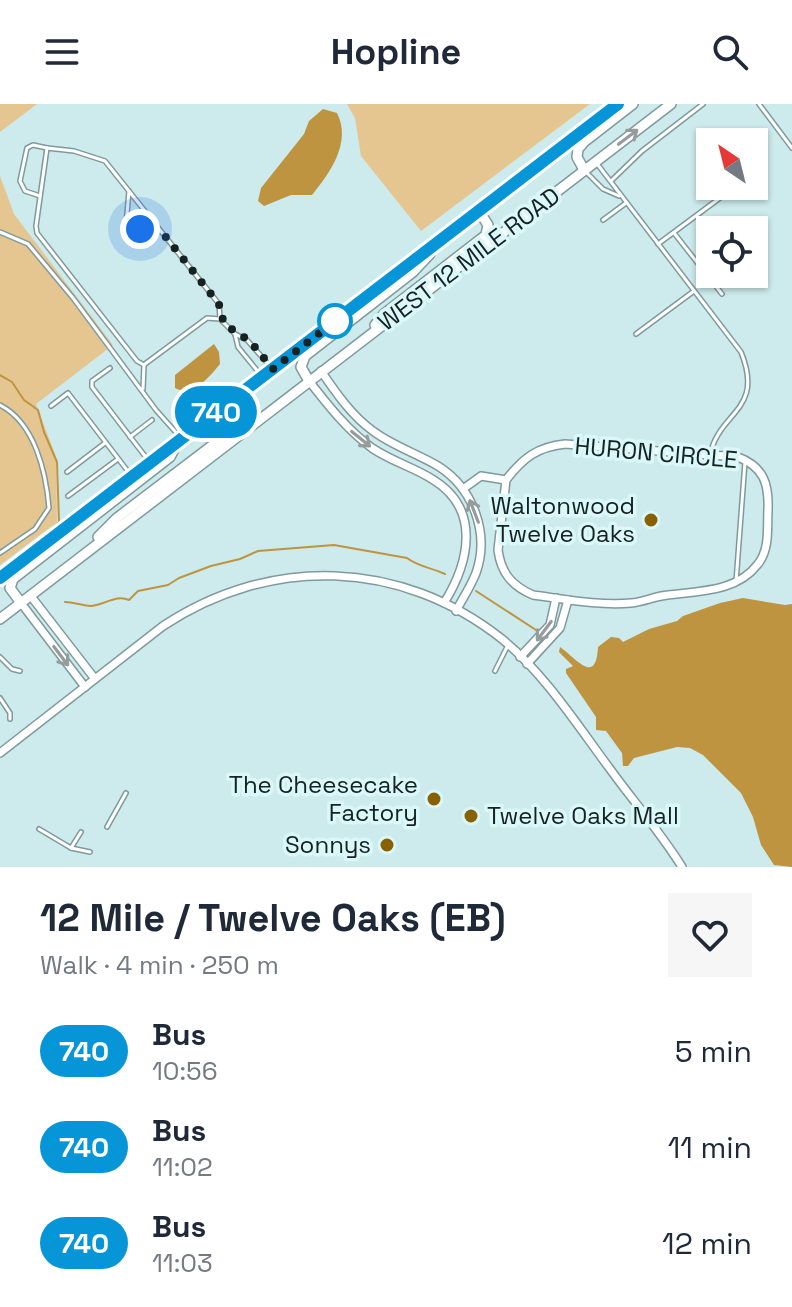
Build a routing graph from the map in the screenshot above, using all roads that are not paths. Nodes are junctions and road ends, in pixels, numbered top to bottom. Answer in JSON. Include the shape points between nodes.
{"nodes":[{"id":1,"x":618,"y":104,"type":"edge"},
{"id":2,"x":633,"y":104,"type":"edge"},
{"id":3,"x":671,"y":104,"type":"edge"},
{"id":4,"x":703,"y":104,"type":"edge"},
{"id":5,"x":759,"y":104,"type":"edge"},
{"id":6,"x":47,"y":148,"type":"junction"},
{"id":7,"x":792,"y":148,"type":"edge"},
{"id":8,"x":596,"y":161,"type":"junction"},
{"id":9,"x":584,"y":170,"type":"junction"},
{"id":10,"x":611,"y":181,"type":"junction"},
{"id":11,"x":129,"y":191,"type":"junction"},
{"id":12,"x":40,"y":196,"type":"junction"},
{"id":13,"x":624,"y":200,"type":"junction"},
{"id":14,"x":718,"y":200,"type":"edge"},
{"id":15,"x":479,"y":211,"type":"junction"},
{"id":16,"x":603,"y":220,"type":"dead end"},
{"id":17,"x":131,"y":229,"type":"dead end"},
{"id":18,"x":140,"y":229,"type":"dead end"},
{"id":19,"x":161,"y":231,"type":"junction"},
{"id":20,"x":0,"y":232,"type":"edge"},
{"id":21,"x":674,"y":233,"type":"junction"},
{"id":22,"x":449,"y":234,"type":"junction"},
{"id":23,"x":658,"y":244,"type":"junction"},
{"id":24,"x":694,"y":291,"type":"junction"},
{"id":25,"x":722,"y":294,"type":"dead end"},
{"id":26,"x":220,"y":319,"type":"junction"},
{"id":27,"x":235,"y":334,"type":"junction"},
{"id":28,"x":636,"y":334,"type":"dead end"},
{"id":29,"x":366,"y":337,"type":"junction"},
{"id":30,"x":144,"y":365,"type":"junction"},
{"id":31,"x":110,"y":368,"type":"dead end"},
{"id":32,"x":273,"y":369,"type":"junction"},
{"id":33,"x":321,"y":371,"type":"junction"},
{"id":34,"x":262,"y":377,"type":"junction"},
{"id":35,"x":309,"y":381,"type":"junction"},
{"id":36,"x":143,"y":390,"type":"junction"},
{"id":37,"x":236,"y":397,"type":"junction"},
{"id":38,"x":0,"y":405,"type":"edge"},
{"id":39,"x":51,"y":406,"type":"dead end"},
{"id":40,"x":152,"y":420,"type":"dead end"},
{"id":41,"x":130,"y":437,"type":"junction"},
{"id":42,"x":180,"y":440,"type":"junction"},
{"id":43,"x":105,"y":442,"type":"junction"},
{"id":44,"x":710,"y":455,"type":"junction"},
{"id":45,"x":118,"y":459,"type":"junction"},
{"id":46,"x":745,"y":460,"type":"junction"},
{"id":47,"x":150,"y":463,"type":"junction"},
{"id":48,"x":67,"y":472,"type":"dead end"},
{"id":49,"x":132,"y":477,"type":"junction"},
{"id":50,"x":506,"y":480,"type":"junction"},
{"id":51,"x":463,"y":489,"type":"junction"},
{"id":52,"x":68,"y":496,"type":"dead end"},
{"id":53,"x":0,"y":553,"type":"edge"},
{"id":54,"x":73,"y":563,"type":"junction"},
{"id":55,"x":0,"y":578,"type":"edge"},
{"id":56,"x":736,"y":582,"type":"junction"},
{"id":57,"x":30,"y":595,"type":"junction"},
{"id":58,"x":556,"y":598,"type":"junction"},
{"id":59,"x":568,"y":600,"type":"junction"},
{"id":60,"x":21,"y":603,"type":"junction"},
{"id":61,"x":444,"y":603,"type":"junction"},
{"id":62,"x":456,"y":611,"type":"junction"},
{"id":63,"x":0,"y":619,"type":"edge"},
{"id":64,"x":508,"y":645,"type":"junction"},
{"id":65,"x":0,"y":657,"type":"edge"},
{"id":66,"x":520,"y":657,"type":"junction"},
{"id":67,"x":527,"y":664,"type":"junction"},
{"id":68,"x":20,"y":671,"type":"dead end"},
{"id":69,"x":495,"y":671,"type":"dead end"},
{"id":70,"x":95,"y":679,"type":"junction"},
{"id":71,"x":85,"y":687,"type":"junction"},
{"id":72,"x":0,"y":698,"type":"edge"},
{"id":73,"x":10,"y":719,"type":"dead end"},
{"id":74,"x":0,"y":753,"type":"edge"},
{"id":75,"x":126,"y":793,"type":"dead end"},
{"id":76,"x":107,"y":827,"type":"dead end"},
{"id":77,"x":39,"y":829,"type":"dead end"},
{"id":78,"x":81,"y":832,"type":"dead end"},
{"id":79,"x":71,"y":848,"type":"junction"},
{"id":80,"x":90,"y":852,"type":"dead end"},
{"id":81,"x":682,"y":867,"type":"edge"}],
"edges":[{"from":1,"to":15,"type":"main road","name":"WEST 12 MILE ROAD"},
{"from":2,"to":9,"type":"main road","via":[[581,145],[577,157]]},
{"from":8,"to":3,"type":"main road","name":"WEST 12 MILE ROAD","one_way":true},
{"from":4,"to":10,"type":"lane"},
{"from":5,"to":7,"type":"lane"},
{"from":6,"to":11,"type":"lane","via":[[105,161]]},
{"from":6,"to":12,"type":"lane"},
{"from":6,"to":12,"type":"lane","via":[[27,148],[20,181],[25,191]]},
{"from":8,"to":9,"type":"main road","name":"WEST 12 MILE ROAD"},
{"from":8,"to":10,"type":"lane"},
{"from":9,"to":13,"type":"lane"},
{"from":9,"to":29,"type":"main road","name":"WEST 12 MILE ROAD"},
{"from":10,"to":13,"type":"lane"},
{"from":11,"to":17,"type":"lane","via":[[126,225]]},
{"from":11,"to":19,"type":"lane"},
{"from":12,"to":30,"type":"lane","via":[[37,233]]},
{"from":13,"to":16,"type":"lane"},
{"from":13,"to":23,"type":"lane"},
{"from":14,"to":21,"type":"lane"},
{"from":15,"to":22,"type":"main road","name":"WEST 12 MILE ROAD"},
{"from":15,"to":29,"type":"main road","via":[[488,225],[486,235],[384,314]]},
{"from":18,"to":19,"type":"lane"},
{"from":19,"to":26,"type":"lane","via":[[219,304]]},
{"from":20,"to":36,"type":"lane","via":[[28,244]]},
{"from":21,"to":23,"type":"lane"},
{"from":21,"to":25,"type":"lane"},
{"from":22,"to":32,"type":"main road","name":"WEST 12 MILE ROAD"},
{"from":22,"to":35,"type":"main road","via":[[413,272],[305,356],[301,367]]},
{"from":23,"to":24,"type":"lane"},
{"from":24,"to":28,"type":"lane"},
{"from":24,"to":44,"type":"lane","via":[[741,352],[748,378],[744,403],[717,433]]},
{"from":26,"to":27,"type":"lane"},
{"from":26,"to":30,"type":"lane","via":[[207,318]]},
{"from":27,"to":32,"type":"lane"},
{"from":27,"to":34,"type":"lane","via":[[238,347]]},
{"from":29,"to":33,"type":"main road","name":"WEST 12 MILE ROAD"},
{"from":30,"to":36,"type":"lane"},
{"from":31,"to":41,"type":"lane","via":[[92,381],[92,387]]},
{"from":32,"to":34,"type":"main road","name":"WEST 12 MILE ROAD"},
{"from":33,"to":35,"type":"main road","name":"WEST 12 MILE ROAD"},
{"from":33,"to":51,"type":"street","via":[[368,427],[436,465]]},
{"from":34,"to":37,"type":"main road","name":"WEST 12 MILE ROAD"},
{"from":35,"to":54,"type":"main road","name":"WEST 12 MILE ROAD"},
{"from":35,"to":61,"type":"street","one_way":true,"via":[[360,438],[438,483],[456,503],[466,528],[467,552]]},
{"from":36,"to":42,"type":"lane"},
{"from":37,"to":42,"type":"main road","name":"WEST 12 MILE ROAD"},
{"from":37,"to":54,"type":"main road","via":[[246,412],[243,422],[117,518]]},
{"from":38,"to":53,"type":"lane","via":[[27,429],[49,508],[35,529]]},
{"from":39,"to":43,"type":"lane","via":[[68,393]]},
{"from":40,"to":41,"type":"lane"},
{"from":41,"to":47,"type":"lane"},
{"from":42,"to":47,"type":"main road","name":"WEST 12 MILE ROAD"},
{"from":42,"to":60,"type":"main road","via":[[170,457],[13,579],[10,588]]},
{"from":43,"to":45,"type":"lane"},
{"from":43,"to":48,"type":"lane"},
{"from":44,"to":46,"type":"street","name":"HURON CIRCLE"},
{"from":44,"to":50,"type":"street","name":"HURON CIRCLE","via":[[551,445],[522,460]]},
{"from":45,"to":49,"type":"lane"},
{"from":45,"to":52,"type":"lane"},
{"from":46,"to":56,"type":"lane"},
{"from":46,"to":56,"type":"street","name":"HURON CIRCLE","via":[[766,479],[766,542],[758,564]]},
{"from":47,"to":49,"type":"main road","name":"WEST 12 MILE ROAD"},
{"from":49,"to":55,"type":"main road","name":"WEST 12 MILE ROAD"},
{"from":50,"to":51,"type":"street","via":[[481,476]]},
{"from":50,"to":58,"type":"street","name":"HURON CIRCLE","via":[[498,550],[503,571],[519,589]]},
{"from":62,"to":51,"type":"street","one_way":true,"via":[[481,551],[478,518]]},
{"from":54,"to":57,"type":"main road","name":"WEST 12 MILE ROAD"},
{"from":56,"to":59,"type":"street","name":"HURON CIRCLE","via":[[701,593],[629,603]]},
{"from":57,"to":60,"type":"main road","name":"WEST 12 MILE ROAD"},
{"from":57,"to":70,"type":"street"},
{"from":58,"to":59,"type":"street","name":"HURON CIRCLE"},
{"from":58,"to":66,"type":"street","one_way":true,"via":[[550,625]]},
{"from":59,"to":67,"type":"street","via":[[560,628]]},
{"from":60,"to":63,"type":"main road","name":"WEST 12 MILE ROAD"},
{"from":60,"to":71,"type":"street","one_way":true},
{"from":61,"to":62,"type":"street"},
{"from":61,"to":70,"type":"street","via":[[361,577],[265,581],[191,608]]},
{"from":62,"to":64,"type":"street"},
{"from":64,"to":66,"type":"street"},
{"from":64,"to":69,"type":"lane"},
{"from":65,"to":68,"type":"lane"},
{"from":66,"to":67,"type":"street"},
{"from":67,"to":81,"type":"street","via":[[565,707]]},
{"from":70,"to":71,"type":"street"},
{"from":71,"to":74,"type":"street"},
{"from":72,"to":73,"type":"lane"},
{"from":75,"to":76,"type":"lane"},
{"from":77,"to":79,"type":"lane"},
{"from":78,"to":79,"type":"lane"},
{"from":79,"to":80,"type":"lane"}]}
